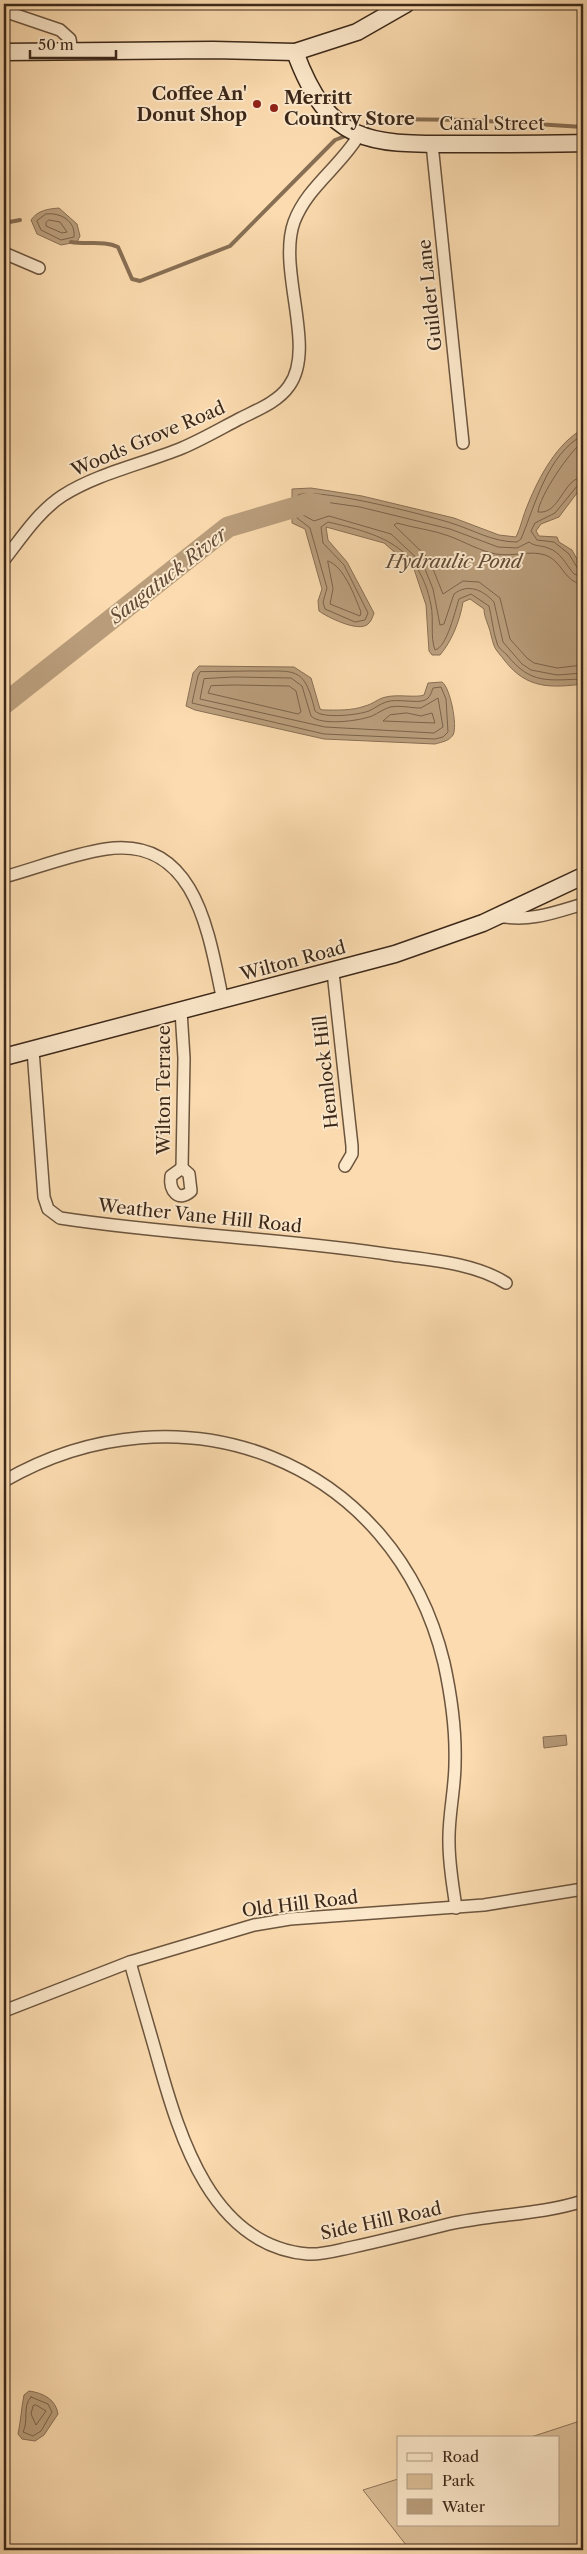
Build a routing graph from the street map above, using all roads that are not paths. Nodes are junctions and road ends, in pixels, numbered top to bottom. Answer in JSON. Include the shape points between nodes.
{"nodes":[{"id":1,"x":406,"y":4,"type":"edge"},
{"id":2,"x":4,"y":11,"type":"edge"},
{"id":3,"x":4,"y":52,"type":"edge"},
{"id":4,"x":72,"y":52,"type":"junction"},
{"id":5,"x":295,"y":52,"type":"junction"},
{"id":6,"x":359,"y":135,"type":"junction"},
{"id":7,"x":583,"y":143,"type":"edge"},
{"id":8,"x":432,"y":144,"type":"junction"},
{"id":9,"x":4,"y":253,"type":"edge"},
{"id":10,"x":39,"y":268,"type":"dead end"},
{"id":11,"x":463,"y":443,"type":"dead end"},
{"id":12,"x":4,"y":560,"type":"edge"},
{"id":13,"x":583,"y":876,"type":"edge"},
{"id":14,"x":4,"y":878,"type":"edge"},
{"id":15,"x":583,"y":904,"type":"edge"},
{"id":16,"x":498,"y":916,"type":"junction"},
{"id":17,"x":333,"y":972,"type":"junction"},
{"id":18,"x":223,"y":1001,"type":"junction"},
{"id":19,"x":181,"y":1012,"type":"junction"},
{"id":20,"x":33,"y":1050,"type":"junction"},
{"id":21,"x":4,"y":1057,"type":"edge"},
{"id":22,"x":345,"y":1166,"type":"dead end"},
{"id":23,"x":182,"y":1168,"type":"dead end"},
{"id":24,"x":506,"y":1283,"type":"dead end"},
{"id":25,"x":4,"y":1481,"type":"edge"},
{"id":26,"x":583,"y":1888,"type":"edge"},
{"id":27,"x":456,"y":1908,"type":"junction"},
{"id":28,"x":130,"y":1962,"type":"junction"},
{"id":29,"x":4,"y":2011,"type":"edge"},
{"id":30,"x":583,"y":2201,"type":"edge"}],
"edges":[{"from":1,"to":5,"type":"main road","via":[[357,32]]},
{"from":2,"to":4,"type":"street","via":[[60,30],[70,38]]},
{"from":3,"to":4,"type":"main road"},
{"from":4,"to":5,"type":"main road"},
{"from":5,"to":6,"type":"main road","name":"Canal Street","via":[[307,81],[329,112]]},
{"from":6,"to":8,"type":"main road","name":"Canal Street","via":[[384,143]]},
{"from":6,"to":12,"type":"street","name":"Woods Grove Road","via":[[349,151],[309,193],[294,222],[289,249],[299,352],[297,372],[289,386],[264,406],[182,448],[100,478],[63,496],[38,516]]},
{"from":7,"to":8,"type":"main road","name":"Canal Street"},
{"from":8,"to":11,"type":"street","name":"Guilder Lane"},
{"from":9,"to":10,"type":"street"},
{"from":13,"to":16,"type":"main road","name":"Wilton Road"},
{"from":14,"to":18,"type":"street","via":[[108,848],[135,848],[165,862],[186,881],[205,918]]},
{"from":15,"to":16,"type":"street","via":[[540,917],[518,920]]},
{"from":16,"to":17,"type":"main road","name":"Wilton Road","via":[[421,946]]},
{"from":17,"to":18,"type":"main road","name":"Wilton Road"},
{"from":17,"to":22,"type":"street","name":"Hemlock Hill","via":[[352,1146],[352,1154]]},
{"from":18,"to":19,"type":"main road","name":"Wilton Road"},
{"from":19,"to":20,"type":"main road","name":"Wilton Road"},
{"from":19,"to":23,"type":"street","name":"Wilton Terrace","via":[[184,1058]]},
{"from":20,"to":21,"type":"main road","name":"Wilton Road"},
{"from":20,"to":24,"type":"street","name":"Weather Vane Hill Road","via":[[44,1197],[48,1209],[60,1218],[373,1252],[490,1273]]},
{"from":25,"to":27,"type":"street","via":[[49,1458],[103,1441],[148,1437],[192,1439],[231,1444],[285,1462],[319,1481],[365,1517],[392,1548],[415,1586],[444,1664],[456,1764],[448,1842]]},
{"from":26,"to":27,"type":"street","name":"Old Hill Road"},
{"from":27,"to":28,"type":"street","name":"Old Hill Road","via":[[271,1922],[237,1929]]},
{"from":28,"to":29,"type":"street","name":"Old Hill Road"},
{"from":28,"to":30,"type":"street","name":"Side Hill Road","via":[[171,2104],[196,2167],[226,2212],[269,2244],[291,2251],[321,2253],[459,2222]]}]}
